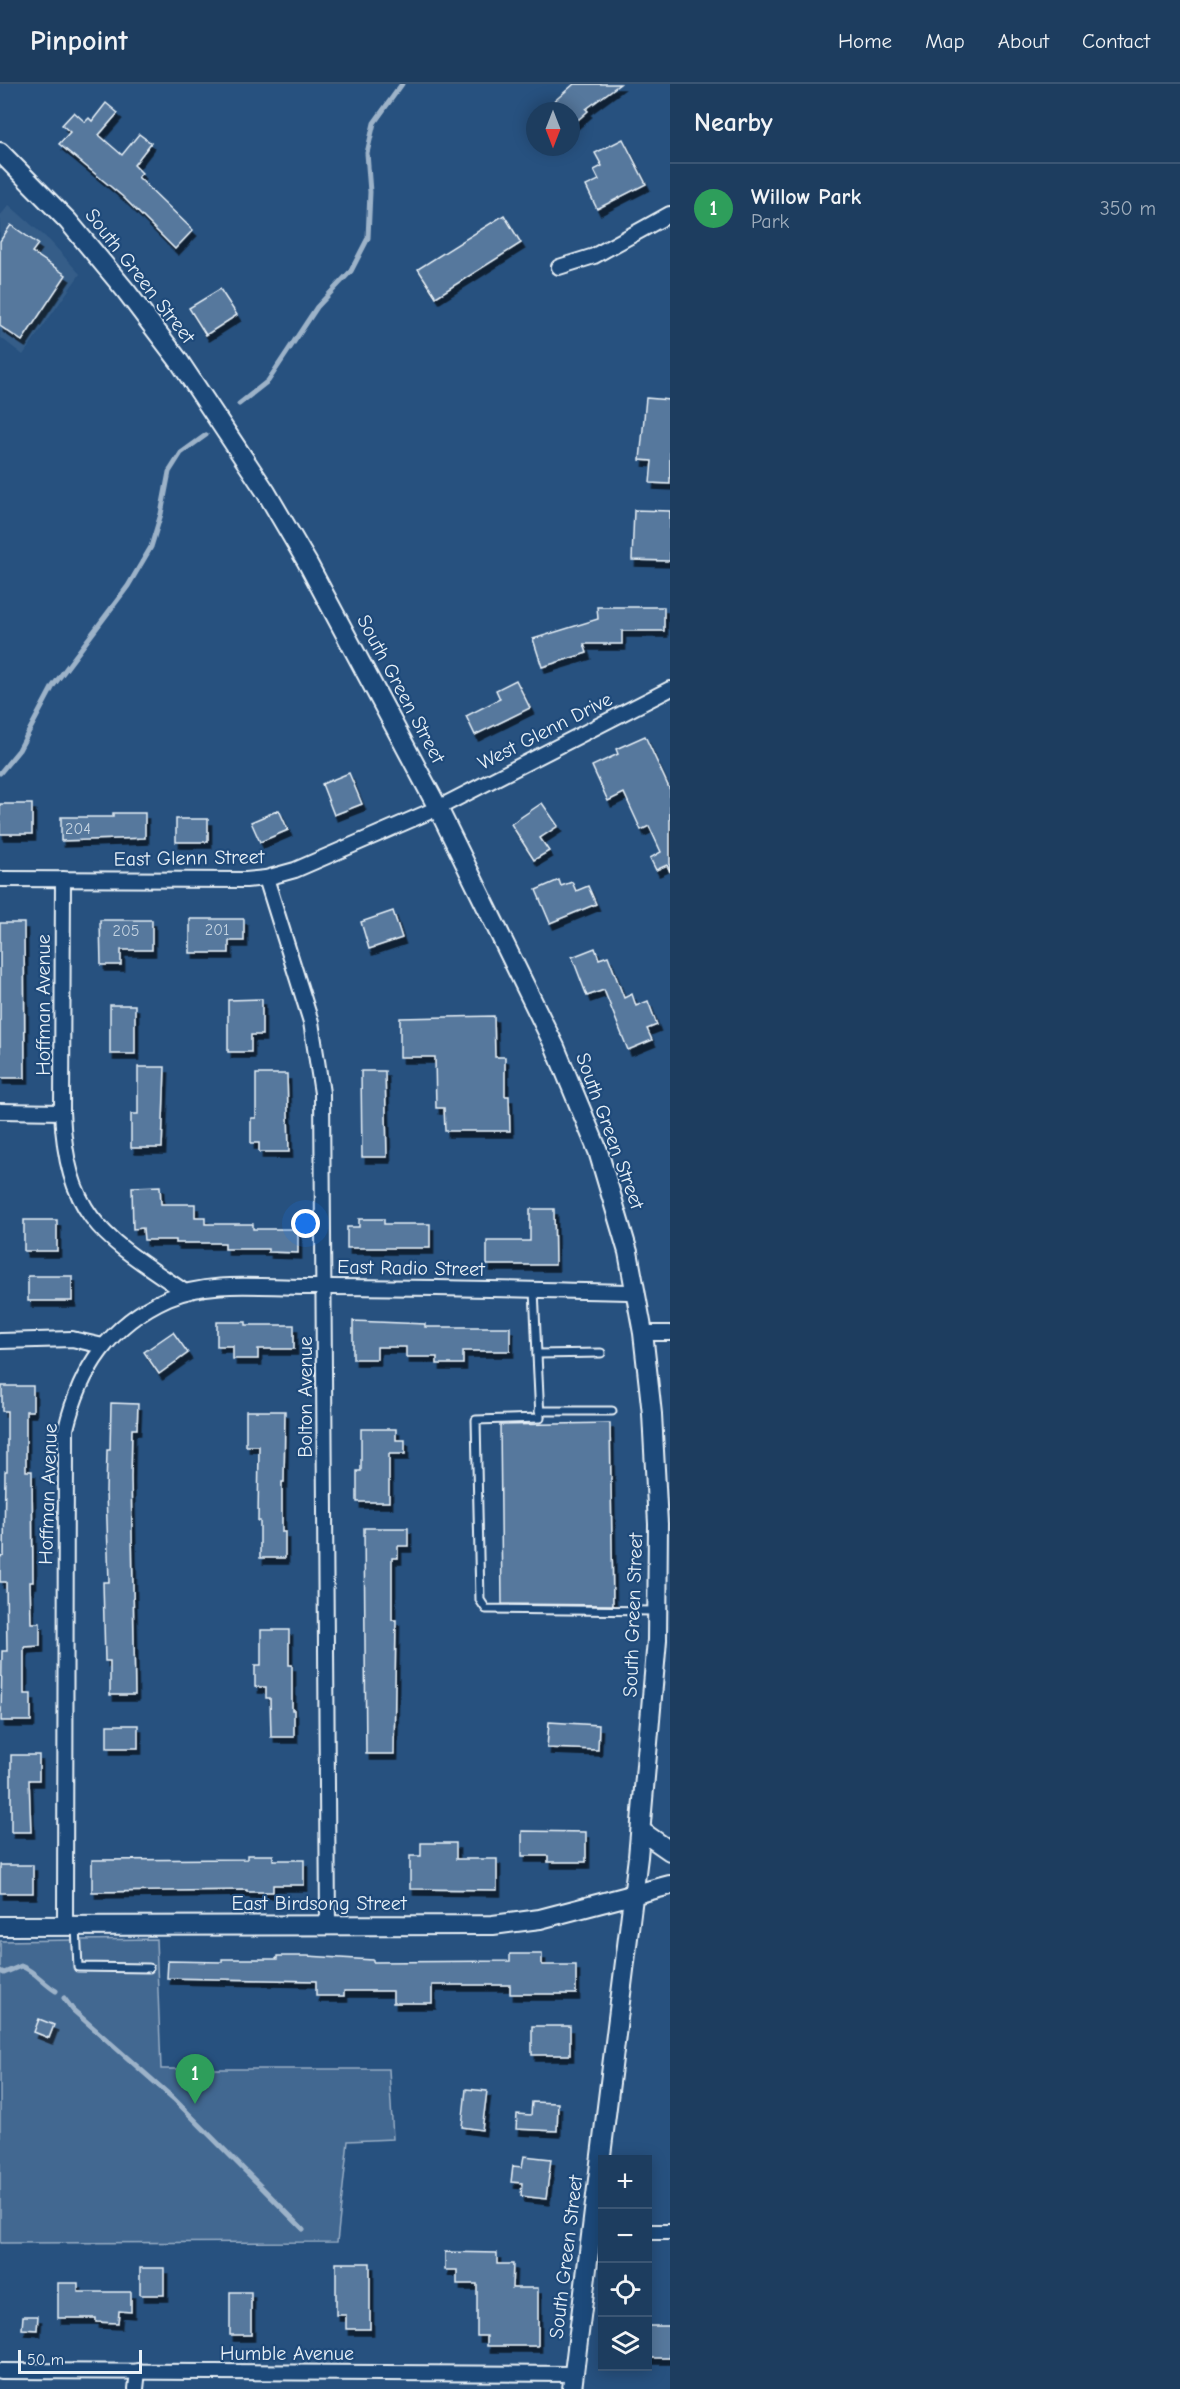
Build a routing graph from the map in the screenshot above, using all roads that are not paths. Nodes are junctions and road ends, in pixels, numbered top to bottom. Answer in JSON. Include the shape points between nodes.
{"nodes":[{"id":1,"x":0,"y":152,"type":"edge"},
{"id":2,"x":670,"y":214,"type":"edge"},
{"id":3,"x":559,"y":267,"type":"dead end"},
{"id":4,"x":670,"y":689,"type":"edge"},
{"id":5,"x":438,"y":808,"type":"junction"},
{"id":6,"x":266,"y":878,"type":"junction"},
{"id":7,"x":0,"y":879,"type":"edge"},
{"id":8,"x":63,"y":879,"type":"junction"},
{"id":9,"x":0,"y":1111,"type":"edge"},
{"id":10,"x":62,"y":1112,"type":"junction"},
{"id":11,"x":323,"y":1287,"type":"junction"},
{"id":12,"x":534,"y":1290,"type":"junction"},
{"id":13,"x":185,"y":1292,"type":"junction"},
{"id":14,"x":636,"y":1292,"type":"junction"},
{"id":15,"x":643,"y":1332,"type":"junction"},
{"id":16,"x":670,"y":1333,"type":"edge"},
{"id":17,"x":0,"y":1341,"type":"edge"},
{"id":18,"x":103,"y":1346,"type":"junction"},
{"id":19,"x":601,"y":1353,"type":"dead end"},
{"id":20,"x":537,"y":1354,"type":"junction"},
{"id":21,"x":539,"y":1411,"type":"junction"},
{"id":22,"x":612,"y":1411,"type":"dead end"},
{"id":23,"x":664,"y":1576,"type":"edge"},
{"id":24,"x":657,"y":1611,"type":"junction"},
{"id":25,"x":641,"y":1831,"type":"junction"},
{"id":26,"x":670,"y":1851,"type":"edge"},
{"id":27,"x":670,"y":1885,"type":"edge"},
{"id":28,"x":634,"y":1894,"type":"junction"},
{"id":29,"x":328,"y":1925,"type":"junction"},
{"id":30,"x":0,"y":1926,"type":"edge"},
{"id":31,"x":71,"y":1926,"type":"junction"},
{"id":32,"x":149,"y":1968,"type":"dead end"},
{"id":33,"x":597,"y":2232,"type":"edge"},
{"id":34,"x":652,"y":2232,"type":"edge"},
{"id":35,"x":670,"y":2232,"type":"edge"},
{"id":36,"x":0,"y":2371,"type":"edge"},
{"id":37,"x":138,"y":2371,"type":"junction"},
{"id":38,"x":573,"y":2382,"type":"edge"},
{"id":39,"x":136,"y":2389,"type":"edge"}],
"edges":[{"from":1,"to":5,"type":"street","name":"South Green Street","via":[[90,246],[199,391],[307,562]]},
{"from":2,"to":3,"type":"street","via":[[594,256]]},
{"from":4,"to":5,"type":"street","name":"West Glenn Drive"},
{"from":5,"to":6,"type":"street","name":"East Glenn Street","via":[[295,870]]},
{"from":5,"to":14,"type":"street","name":"South Green Street","via":[[585,1116],[614,1201]]},
{"from":6,"to":8,"type":"street","name":"East Glenn Street"},
{"from":6,"to":11,"type":"street","name":"Bolton Avenue","via":[[308,1008],[320,1070]]},
{"from":7,"to":8,"type":"street","name":"East Glenn Street"},
{"from":8,"to":10,"type":"street","name":"Hoffman Avenue"},
{"from":9,"to":10,"type":"street"},
{"from":10,"to":13,"type":"street","name":"Hoffman Avenue","via":[[69,1169],[90,1216],[111,1240]]},
{"from":11,"to":12,"type":"street","name":"East Radio Street"},
{"from":11,"to":13,"type":"street","name":"East Radio Street","via":[[218,1287]]},
{"from":11,"to":29,"type":"street","name":"Bolton Avenue"},
{"from":12,"to":14,"type":"street","name":"East Radio Street"},
{"from":12,"to":20,"type":"lane"},
{"from":13,"to":18,"type":"street","name":"Hoffman Avenue","via":[[146,1311]]},
{"from":14,"to":15,"type":"street","name":"South Green Street"},
{"from":15,"to":16,"type":"street"},
{"from":15,"to":23,"type":"street","name":"South Green Street"},
{"from":17,"to":18,"type":"street","via":[[72,1339]]},
{"from":18,"to":31,"type":"street","name":"Hoffman Avenue","via":[[80,1384],[66,1438]]},
{"from":19,"to":20,"type":"lane"},
{"from":20,"to":21,"type":"lane"},
{"from":21,"to":22,"type":"lane"},
{"from":21,"to":24,"type":"lane","via":[[540,1418],[476,1420],[480,1600],[486,1609]]},
{"from":23,"to":24,"type":"street","name":"South Green Street"},
{"from":24,"to":25,"type":"street","name":"South Green Street"},
{"from":25,"to":26,"type":"street"},
{"from":25,"to":28,"type":"street","name":"South Green Street"},
{"from":27,"to":28,"type":"street","name":"East Birdsong Street"},
{"from":28,"to":29,"type":"street","name":"East Birdsong Street","via":[[506,1924]]},
{"from":28,"to":33,"type":"street","name":"South Green Street"},
{"from":29,"to":31,"type":"street","name":"East Birdsong Street"},
{"from":30,"to":31,"type":"street","name":"East Birdsong Street"},
{"from":31,"to":32,"type":"lane","via":[[78,1967]]},
{"from":33,"to":38,"type":"street","name":"South Green Street"},
{"from":34,"to":35,"type":"street"},
{"from":36,"to":37,"type":"street","name":"Humble Avenue"},
{"from":37,"to":38,"type":"street","name":"Humble Avenue"},
{"from":37,"to":39,"type":"street"}]}
